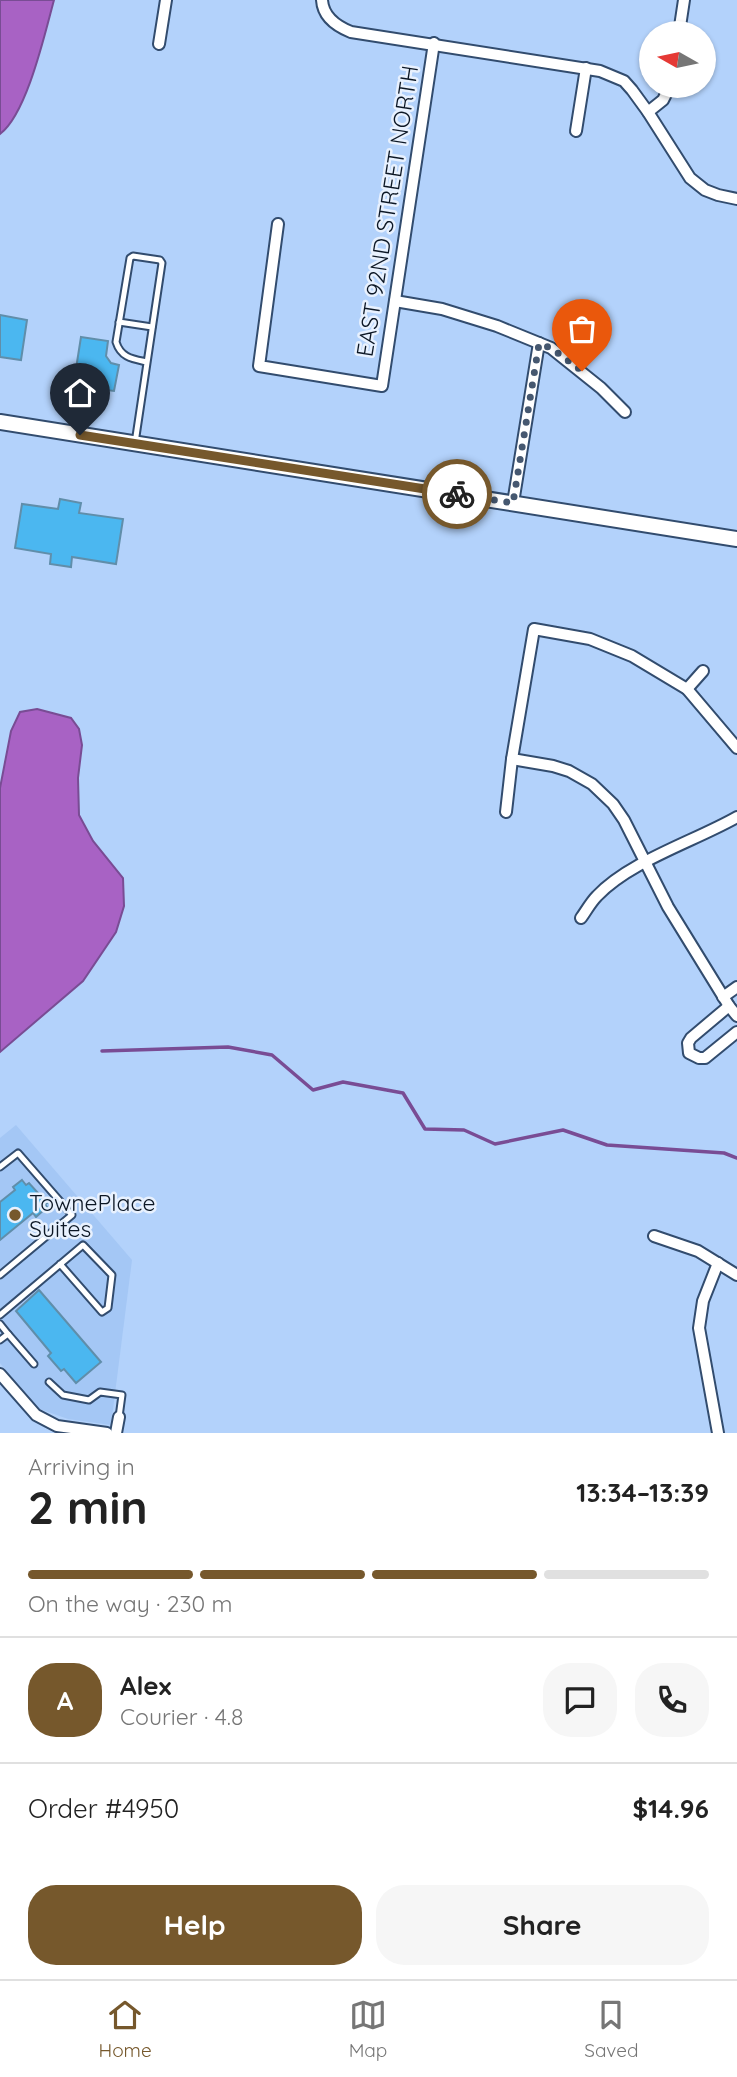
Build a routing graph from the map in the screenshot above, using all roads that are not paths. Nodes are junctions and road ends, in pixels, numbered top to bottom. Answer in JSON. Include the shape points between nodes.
{"nodes":[{"id":1,"x":166,"y":0,"type":"edge"},
{"id":2,"x":684,"y":0,"type":"edge"},
{"id":3,"x":321,"y":3,"type":"edge"},
{"id":4,"x":681,"y":21,"type":"edge"},
{"id":5,"x":434,"y":43,"type":"junction"},
{"id":6,"x":159,"y":44,"type":"dead end"},
{"id":7,"x":586,"y":68,"type":"junction"},
{"id":8,"x":664,"y":98,"type":"edge"},
{"id":9,"x":648,"y":112,"type":"junction"},
{"id":10,"x":576,"y":131,"type":"dead end"},
{"id":11,"x":737,"y":199,"type":"edge"},
{"id":12,"x":278,"y":224,"type":"dead end"},
{"id":13,"x":395,"y":301,"type":"junction"},
{"id":14,"x":119,"y":322,"type":"junction"},
{"id":15,"x":152,"y":327,"type":"junction"},
{"id":16,"x":539,"y":344,"type":"junction"},
{"id":17,"x":147,"y":362,"type":"junction"},
{"id":18,"x":625,"y":412,"type":"dead end"},
{"id":19,"x":0,"y":422,"type":"edge"},
{"id":20,"x":135,"y":443,"type":"junction"},
{"id":21,"x":513,"y":503,"type":"junction"},
{"id":22,"x":737,"y":539,"type":"edge"},
{"id":23,"x":703,"y":671,"type":"dead end"},
{"id":24,"x":687,"y":689,"type":"junction"},
{"id":25,"x":737,"y":748,"type":"edge"},
{"id":26,"x":512,"y":759,"type":"junction"},
{"id":27,"x":506,"y":811,"type":"dead end"},
{"id":28,"x":737,"y":817,"type":"edge"},
{"id":29,"x":645,"y":863,"type":"junction"},
{"id":30,"x":581,"y":918,"type":"dead end"},
{"id":31,"x":737,"y":987,"type":"edge"},
{"id":32,"x":726,"y":1002,"type":"junction"},
{"id":33,"x":737,"y":1016,"type":"edge"},
{"id":34,"x":737,"y":1032,"type":"edge"},
{"id":35,"x":0,"y":1167,"type":"edge"},
{"id":36,"x":654,"y":1236,"type":"dead end"},
{"id":37,"x":718,"y":1263,"type":"junction"},
{"id":38,"x":60,"y":1264,"type":"junction"},
{"id":39,"x":0,"y":1275,"type":"edge"},
{"id":40,"x":737,"y":1275,"type":"edge"},
{"id":41,"x":0,"y":1314,"type":"edge"},
{"id":42,"x":0,"y":1324,"type":"edge"},
{"id":43,"x":8,"y":1334,"type":"junction"},
{"id":44,"x":0,"y":1340,"type":"edge"},
{"id":45,"x":34,"y":1364,"type":"dead end"},
{"id":46,"x":0,"y":1374,"type":"edge"},
{"id":47,"x":49,"y":1382,"type":"dead end"},
{"id":48,"x":119,"y":1417,"type":"joint"},
{"id":49,"x":107,"y":1433,"type":"edge"},
{"id":50,"x":116,"y":1433,"type":"edge"},
{"id":51,"x":718,"y":1433,"type":"edge"}],
"edges":[{"from":1,"to":6,"type":"street"},
{"from":2,"to":4,"type":"street"},
{"from":3,"to":5,"type":"street","via":[[329,19],[351,32]]},
{"from":5,"to":7,"type":"street"},
{"from":5,"to":13,"type":"street","name":"EAST 92ND STREET NORTH"},
{"from":7,"to":9,"type":"street","via":[[624,81]]},
{"from":7,"to":10,"type":"street"},
{"from":8,"to":9,"type":"street"},
{"from":9,"to":11,"type":"street","via":[[690,178],[705,190]]},
{"from":12,"to":13,"type":"street","name":"EAST 92ND STREET NORTH","via":[[259,366],[382,386]]},
{"from":13,"to":16,"type":"street","via":[[442,309]]},
{"from":14,"to":15,"type":"lane"},
{"from":14,"to":15,"type":"lane","via":[[130,258],[142,256],[162,263]]},
{"from":14,"to":17,"type":"lane","via":[[119,350]]},
{"from":15,"to":17,"type":"lane"},
{"from":16,"to":18,"type":"street","via":[[567,359]]},
{"from":16,"to":21,"type":"street"},
{"from":17,"to":20,"type":"lane"},
{"from":19,"to":20,"type":"main road"},
{"from":20,"to":21,"type":"main road"},
{"from":21,"to":22,"type":"main road"},
{"from":23,"to":24,"type":"street"},
{"from":24,"to":25,"type":"street"},
{"from":24,"to":26,"type":"street","via":[[632,656],[590,639],[534,629]]},
{"from":26,"to":27,"type":"street"},
{"from":26,"to":29,"type":"street","via":[[569,771],[592,784],[624,820]]},
{"from":28,"to":29,"type":"street"},
{"from":29,"to":30,"type":"street","via":[[612,883]]},
{"from":29,"to":32,"type":"street"},
{"from":31,"to":32,"type":"street"},
{"from":32,"to":33,"type":"street"},
{"from":32,"to":34,"type":"street","via":[[691,1038],[689,1053],[705,1058]]},
{"from":35,"to":39,"type":"lane","via":[[18,1153],[72,1215]]},
{"from":36,"to":37,"type":"street"},
{"from":37,"to":40,"type":"street"},
{"from":37,"to":51,"type":"street","via":[[703,1301],[699,1328]]},
{"from":38,"to":38,"type":"lane","via":[[83,1245],[112,1275],[108,1308],[102,1312]]},
{"from":38,"to":41,"type":"lane"},
{"from":42,"to":43,"type":"lane"},
{"from":43,"to":44,"type":"lane"},
{"from":43,"to":45,"type":"lane"},
{"from":46,"to":49,"type":"street","via":[[36,1415],[57,1426]]},
{"from":47,"to":48,"type":"lane","via":[[63,1395],[76,1398],[89,1400],[100,1392],[122,1395]]},
{"from":48,"to":50,"type":"street"}]}
